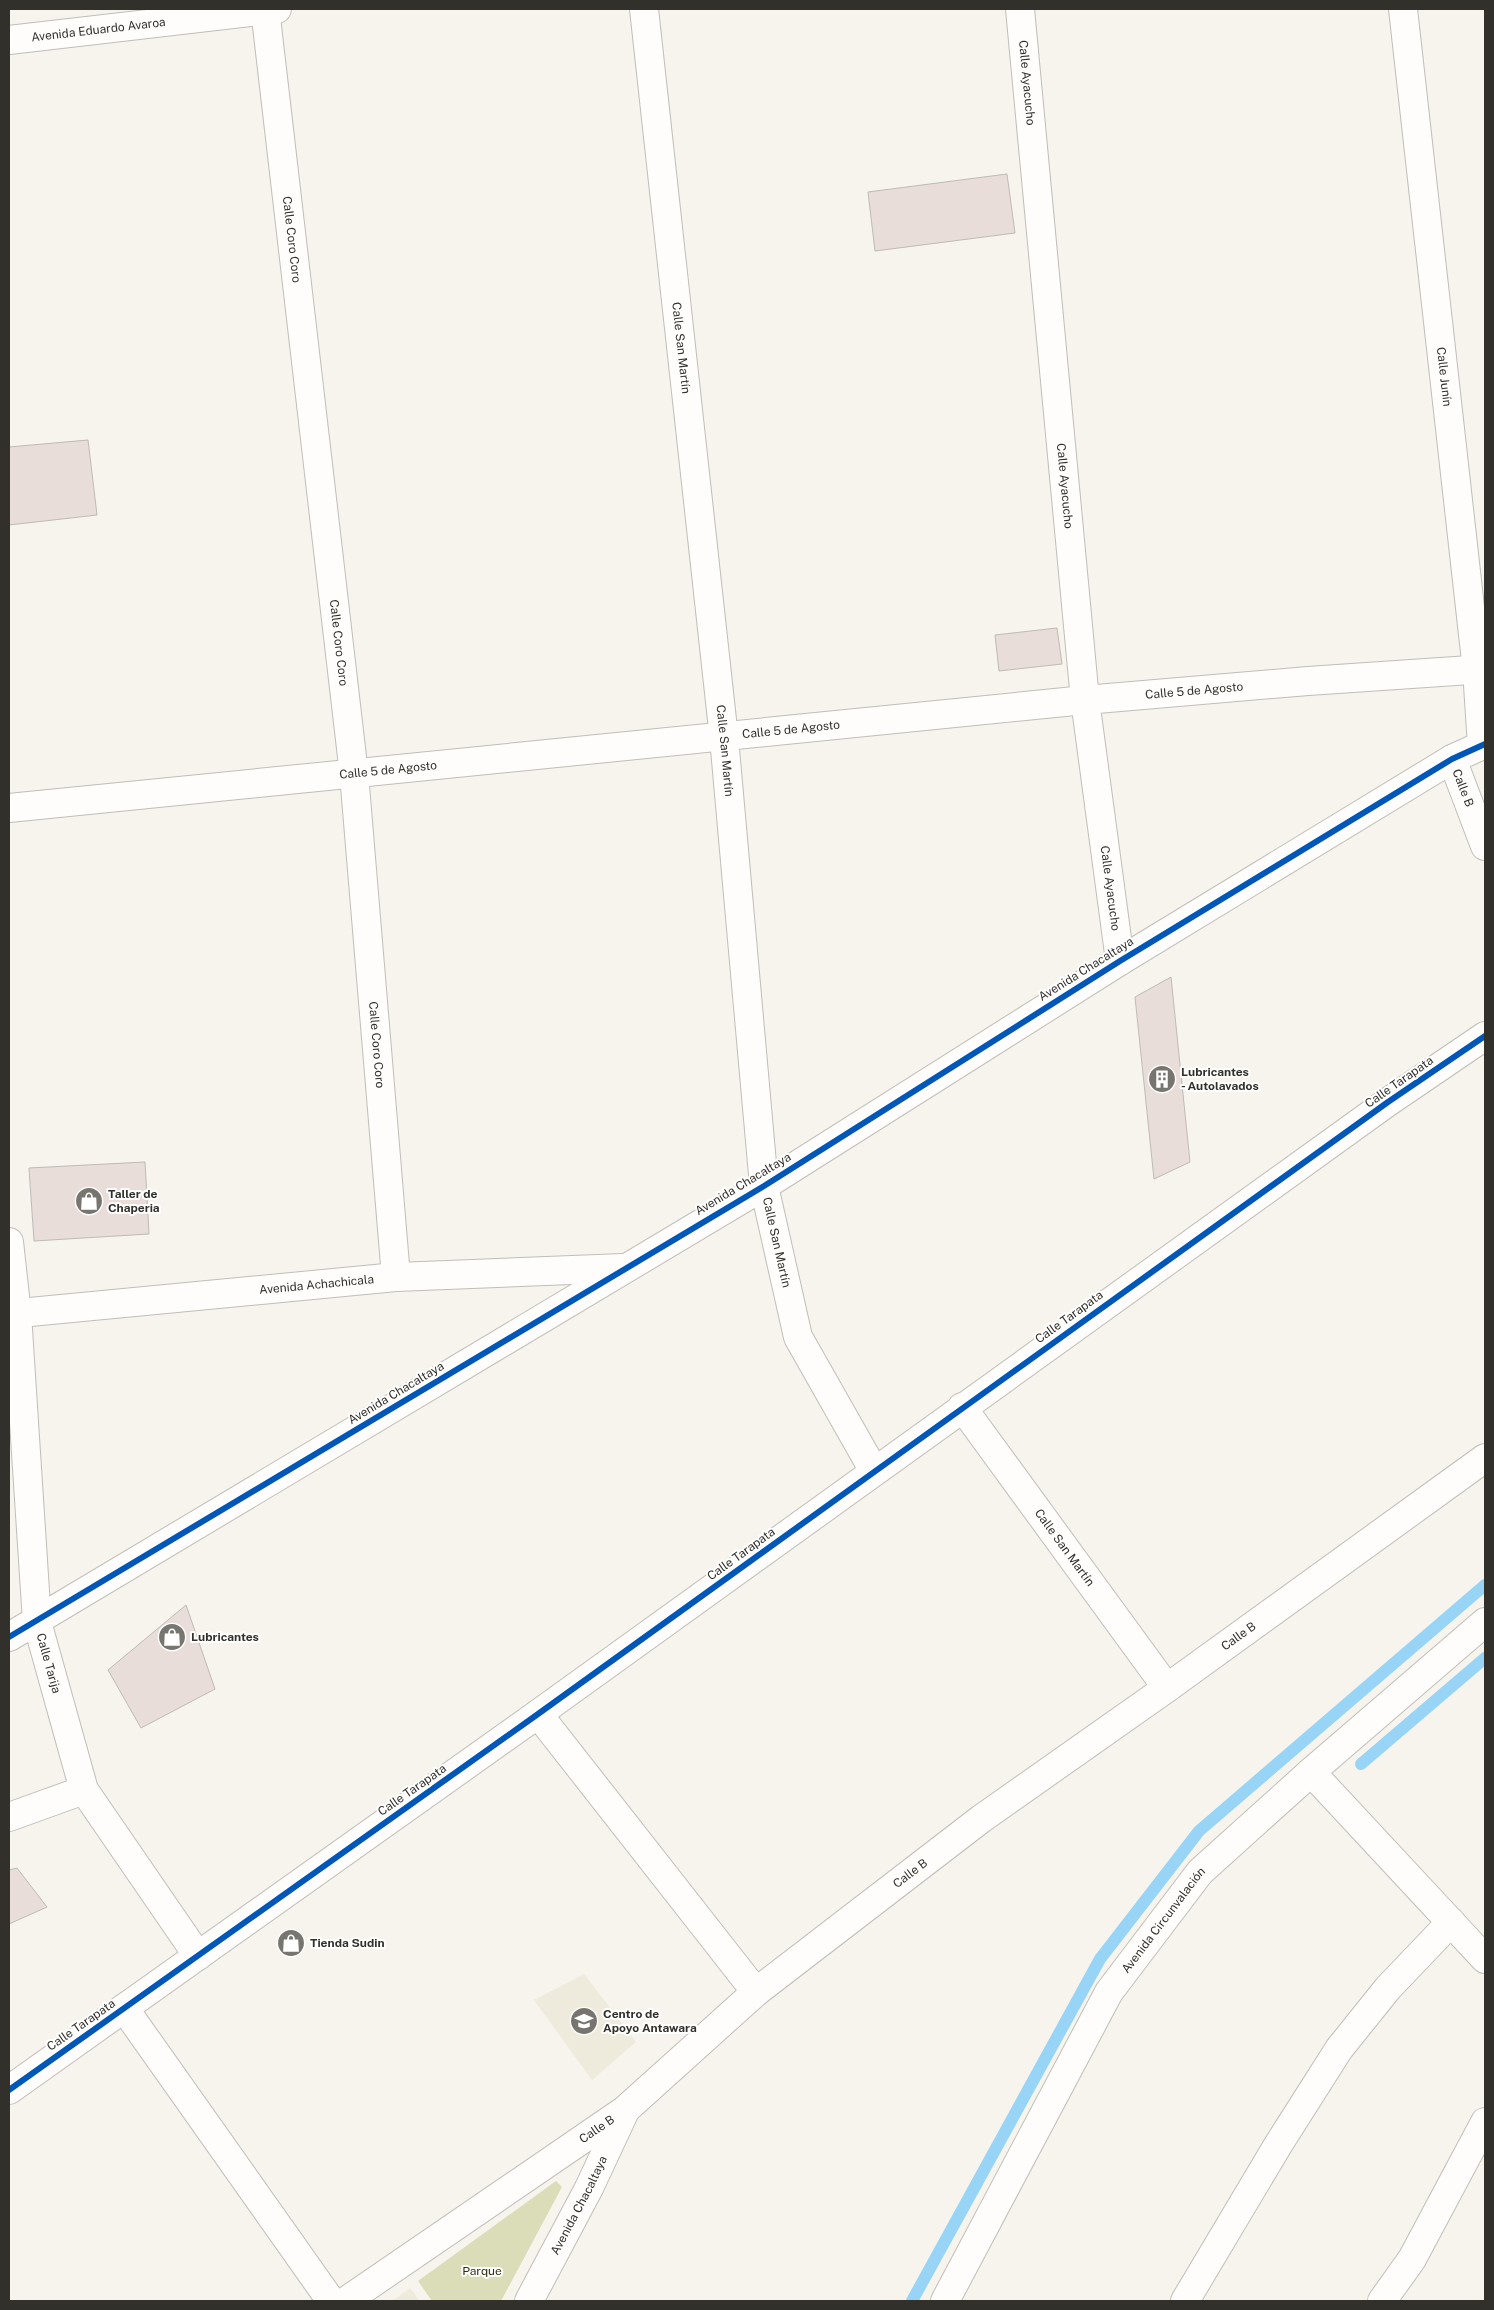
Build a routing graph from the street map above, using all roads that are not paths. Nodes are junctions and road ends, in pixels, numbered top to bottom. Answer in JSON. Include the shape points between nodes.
{"nodes":[{"id":1,"x":269,"y":9,"type":"edge"},
{"id":2,"x":644,"y":9,"type":"edge"},
{"id":3,"x":1020,"y":9,"type":"edge"},
{"id":4,"x":1403,"y":9,"type":"edge"},
{"id":5,"x":9,"y":40,"type":"edge"},
{"id":6,"x":1481,"y":669,"type":"edge"},
{"id":7,"x":1085,"y":700,"type":"junction"},
{"id":8,"x":724,"y":738,"type":"junction"},
{"id":9,"x":1484,"y":745,"type":"edge"},
{"id":10,"x":1452,"y":759,"type":"junction"},
{"id":11,"x":354,"y":774,"type":"junction"},
{"id":12,"x":9,"y":808,"type":"edge"},
{"id":13,"x":1485,"y":846,"type":"edge"},
{"id":14,"x":1120,"y":961,"type":"junction"},
{"id":15,"x":1485,"y":1036,"type":"edge"},
{"id":16,"x":764,"y":1186,"type":"junction"},
{"id":17,"x":9,"y":1242,"type":"edge"},
{"id":18,"x":626,"y":1268,"type":"junction"},
{"id":19,"x":396,"y":1277,"type":"junction"},
{"id":20,"x":13,"y":1314,"type":"edge"},
{"id":21,"x":962,"y":1407,"type":"junction"},
{"id":22,"x":1485,"y":1458,"type":"edge"},
{"id":23,"x":874,"y":1471,"type":"junction"},
{"id":24,"x":37,"y":1622,"type":"junction"},
{"id":25,"x":1485,"y":1622,"type":"edge"},
{"id":26,"x":9,"y":1637,"type":"edge"},
{"id":27,"x":1167,"y":1688,"type":"junction"},
{"id":28,"x":538,"y":1714,"type":"junction"},
{"id":29,"x":1311,"y":1772,"type":"junction"},
{"id":30,"x":84,"y":1790,"type":"junction"},
{"id":31,"x":9,"y":1817,"type":"edge"},
{"id":32,"x":1452,"y":1922,"type":"junction"},
{"id":33,"x":198,"y":1956,"type":"junction"},
{"id":34,"x":1485,"y":1959,"type":"edge"},
{"id":35,"x":756,"y":1992,"type":"junction"},
{"id":36,"x":124,"y":2008,"type":"junction"},
{"id":37,"x":9,"y":2090,"type":"edge"},
{"id":38,"x":625,"y":2110,"type":"junction"},
{"id":39,"x":1484,"y":2128,"type":"edge"},
{"id":40,"x":331,"y":2301,"type":"edge"},
{"id":41,"x":346,"y":2301,"type":"edge"},
{"id":42,"x":529,"y":2301,"type":"edge"},
{"id":43,"x":945,"y":2301,"type":"edge"},
{"id":44,"x":1185,"y":2301,"type":"edge"},
{"id":45,"x":1382,"y":2301,"type":"edge"}],
"edges":[{"from":1,"to":5,"type":"street","name":"Avenida Eduardo Avaroa"},
{"from":1,"to":11,"type":"street","name":"Calle Coro Coro"},
{"from":2,"to":8,"type":"street","name":"Calle San Martín"},
{"from":3,"to":7,"type":"street","name":"Calle Ayacucho"},
{"from":4,"to":6,"type":"street","name":"Calle Junín"},
{"from":6,"to":7,"type":"street","name":"Calle 5 de Agosto"},
{"from":6,"to":9,"type":"street","name":"Calle Junín"},
{"from":7,"to":8,"type":"street","name":"Calle 5 de Agosto"},
{"from":7,"to":14,"type":"street","name":"Calle Ayacucho"},
{"from":8,"to":11,"type":"street","name":"Calle 5 de Agosto"},
{"from":8,"to":16,"type":"street","name":"Calle San Martín"},
{"from":9,"to":10,"type":"street","name":"Avenida Chacaltaya"},
{"from":10,"to":13,"type":"street","name":"Calle B"},
{"from":10,"to":14,"type":"street","name":"Avenida Chacaltaya"},
{"from":11,"to":12,"type":"street","name":"Calle 5 de Agosto"},
{"from":11,"to":19,"type":"street","name":"Calle Coro Coro"},
{"from":14,"to":16,"type":"street","name":"Avenida Chacaltaya"},
{"from":15,"to":21,"type":"street","name":"Calle Tarapata"},
{"from":16,"to":18,"type":"street","name":"Avenida Chacaltaya"},
{"from":16,"to":23,"type":"street","name":"Calle San Martín","via":[[798,1337]]},
{"from":17,"to":20,"type":"street","name":"Calle Tarija"},
{"from":18,"to":19,"type":"street","name":"Avenida Achachicala"},
{"from":18,"to":24,"type":"street","name":"Avenida Chacaltaya"},
{"from":19,"to":20,"type":"street","name":"Avenida Achachicala"},
{"from":20,"to":24,"type":"street","name":"Calle Tarija"},
{"from":21,"to":23,"type":"street","name":"Calle Tarapata"},
{"from":21,"to":27,"type":"street","name":"Calle San Martín"},
{"from":22,"to":27,"type":"street","name":"Calle B"},
{"from":23,"to":28,"type":"street","name":"Calle Tarapata"},
{"from":24,"to":26,"type":"street","name":"Avenida Chacaltaya"},
{"from":24,"to":30,"type":"street","name":"Calle Tarija"},
{"from":25,"to":29,"type":"street","name":"Avenida Circunvalación"},
{"from":27,"to":35,"type":"street","name":"Calle B","via":[[981,1818]]},
{"from":28,"to":33,"type":"street","name":"Calle Tarapata"},
{"from":28,"to":35,"type":"street"},
{"from":29,"to":32,"type":"street"},
{"from":29,"to":43,"type":"street","name":"Avenida Circunvalación","via":[[1200,1872],[1109,1992]]},
{"from":30,"to":31,"type":"street"},
{"from":30,"to":33,"type":"street","name":"Calle Tarija"},
{"from":32,"to":34,"type":"street"},
{"from":32,"to":44,"type":"street","via":[[1388,1988],[1339,2049]]},
{"from":33,"to":36,"type":"street","name":"Calle Tarapata"},
{"from":35,"to":38,"type":"street","name":"Calle B"},
{"from":36,"to":37,"type":"street","name":"Calle Tarapata"},
{"from":36,"to":40,"type":"street"},
{"from":38,"to":41,"type":"street","name":"Calle B"},
{"from":38,"to":42,"type":"street","name":"Avenida Chacaltaya","via":[[589,2188]]},
{"from":39,"to":45,"type":"street","via":[[1412,2259]]}]}
